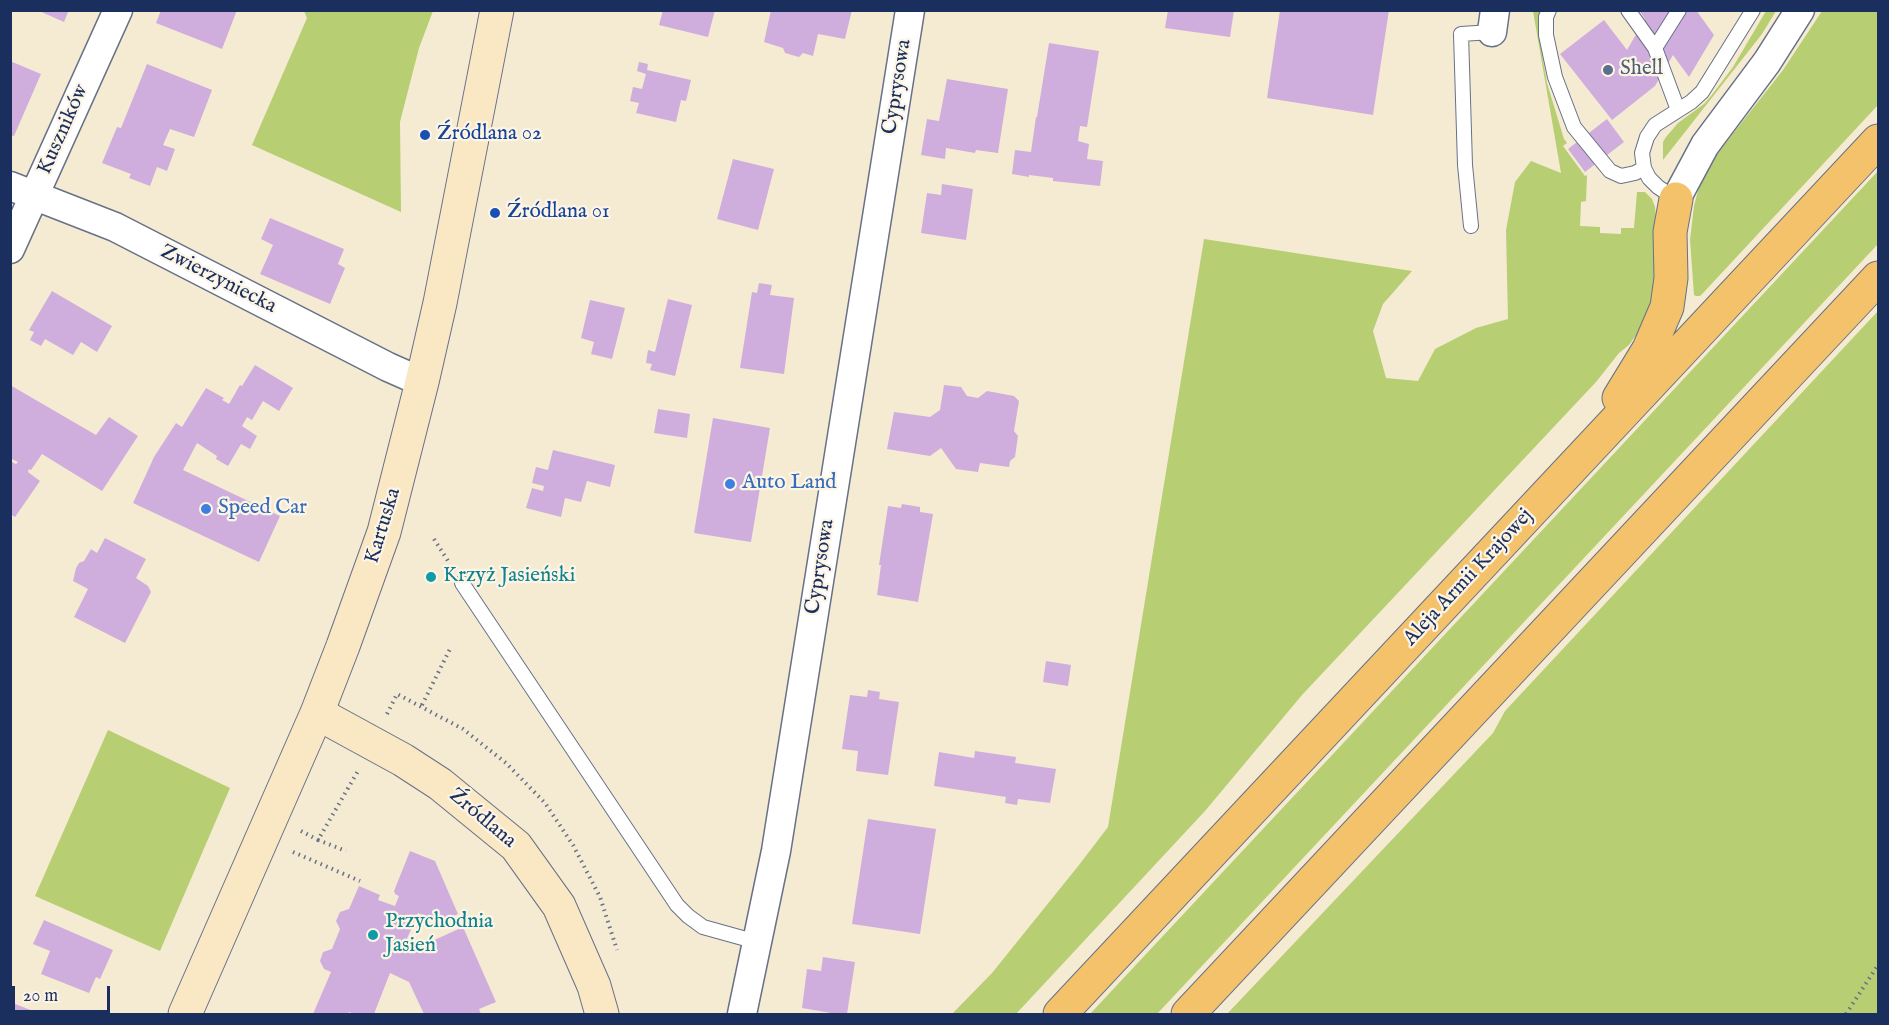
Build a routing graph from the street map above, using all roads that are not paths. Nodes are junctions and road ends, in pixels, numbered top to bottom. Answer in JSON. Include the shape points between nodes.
{"nodes":[{"id":1,"x":117,"y":10,"type":"edge"},
{"id":2,"x":497,"y":10,"type":"edge"},
{"id":3,"x":910,"y":10,"type":"edge"},
{"id":4,"x":1549,"y":10,"type":"edge"},
{"id":5,"x":1628,"y":10,"type":"edge"},
{"id":6,"x":1679,"y":10,"type":"edge"},
{"id":7,"x":1753,"y":10,"type":"edge"},
{"id":8,"x":1800,"y":10,"type":"edge"},
{"id":9,"x":1494,"y":21,"type":"edge"},
{"id":10,"x":1655,"y":48,"type":"junction"},
{"id":11,"x":1678,"y":110,"type":"junction"},
{"id":12,"x":1878,"y":141,"type":"edge"},
{"id":13,"x":1644,"y":168,"type":"junction"},
{"id":14,"x":23,"y":190,"type":"edge"},
{"id":15,"x":1676,"y":199,"type":"junction"},
{"id":16,"x":1471,"y":226,"type":"dead end"},
{"id":17,"x":10,"y":249,"type":"edge"},
{"id":18,"x":1878,"y":278,"type":"edge"},
{"id":19,"x":422,"y":382,"type":"junction"},
{"id":20,"x":1578,"y":463,"type":"junction"},
{"id":21,"x":462,"y":583,"type":"road end"},
{"id":22,"x":316,"y":712,"type":"junction"},
{"id":23,"x":757,"y":942,"type":"junction"},
{"id":24,"x":185,"y":1014,"type":"edge"},
{"id":25,"x":602,"y":1014,"type":"edge"},
{"id":26,"x":742,"y":1014,"type":"edge"},
{"id":27,"x":1060,"y":1014,"type":"edge"},
{"id":28,"x":1188,"y":1014,"type":"edge"}],
"edges":[{"from":1,"to":14,"type":"street","name":"Kuszników"},
{"from":2,"to":19,"type":"street","name":"Kartuska"},
{"from":3,"to":23,"type":"street","name":"Cyprysowa","via":[[784,806]]},
{"from":4,"to":13,"type":"lane","via":[[1545,35],[1555,77],[1574,127],[1610,171],[1621,176]]},
{"from":5,"to":10,"type":"lane"},
{"from":6,"to":10,"type":"lane"},
{"from":7,"to":11,"type":"lane","via":[[1702,92]]},
{"from":8,"to":15,"type":"street","via":[[1705,145]]},
{"from":9,"to":16,"type":"lane","via":[[1461,34]]},
{"from":10,"to":11,"type":"lane"},
{"from":11,"to":13,"type":"lane","via":[[1655,125],[1647,137],[1642,153]]},
{"from":12,"to":20,"type":"main road","name":"Aleja Armii Krajowej"},
{"from":13,"to":15,"type":"lane","via":[[1658,187]]},
{"from":14,"to":17,"type":"street","name":"Kuszników"},
{"from":14,"to":19,"type":"street","name":"Zwierzyniecka","via":[[115,227],[387,368]]},
{"from":15,"to":20,"type":"main road","via":[[1670,232],[1670,292],[1663,319],[1649,349]]},
{"from":18,"to":28,"type":"main road"},
{"from":19,"to":22,"type":"street","name":"Kartuska","via":[[384,532]]},
{"from":20,"to":27,"type":"main road","name":"Aleja Armii Krajowej"},
{"from":21,"to":23,"type":"lane","via":[[677,905],[703,927]]},
{"from":22,"to":24,"type":"street","name":"Kartuska"},
{"from":22,"to":25,"type":"street","name":"Źródlana","via":[[440,784],[516,846],[558,906],[594,986]]},
{"from":23,"to":26,"type":"street","name":"Cyprysowa"}]}
